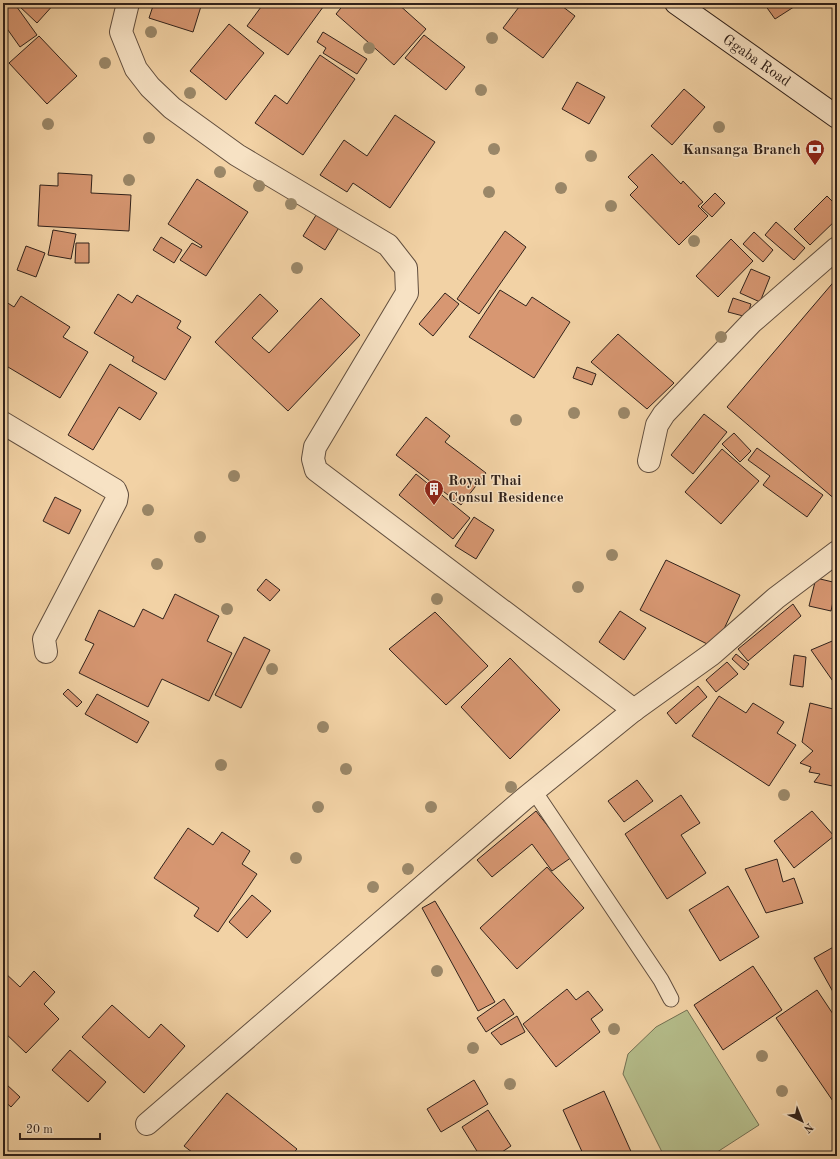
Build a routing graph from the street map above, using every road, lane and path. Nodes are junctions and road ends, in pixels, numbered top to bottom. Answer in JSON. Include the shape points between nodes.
{"nodes":[{"id":1,"x":128,"y":3,"type":"edge"},
{"id":2,"x":676,"y":3,"type":"edge"},
{"id":3,"x":837,"y":117,"type":"edge"},
{"id":4,"x":837,"y":248,"type":"edge"},
{"id":5,"x":3,"y":423,"type":"edge"},
{"id":6,"x":649,"y":461,"type":"dead end"},
{"id":7,"x":837,"y":552,"type":"edge"},
{"id":8,"x":46,"y":652,"type":"dead end"},
{"id":9,"x":634,"y":710,"type":"junction"},
{"id":10,"x":534,"y":791,"type":"junction"},
{"id":11,"x":671,"y":999,"type":"dead end"},
{"id":12,"x":147,"y":1124,"type":"dead end"}],
"edges":[{"from":1,"to":9,"type":"street","via":[[121,32],[136,69],[172,108],[237,155],[388,245],[406,268],[407,293],[314,447],[313,459],[316,470]]},
{"from":2,"to":3,"type":"street","name":"Ggaba Road"},
{"from":4,"to":6,"type":"street","via":[[752,322],[664,414],[657,425]]},
{"from":5,"to":8,"type":"street","via":[[115,490],[117,495],[44,639]]},
{"from":7,"to":9,"type":"street","via":[[776,598],[712,654]]},
{"from":9,"to":10,"type":"street"},
{"from":10,"to":11,"type":"lane"},
{"from":10,"to":12,"type":"street"}]}
